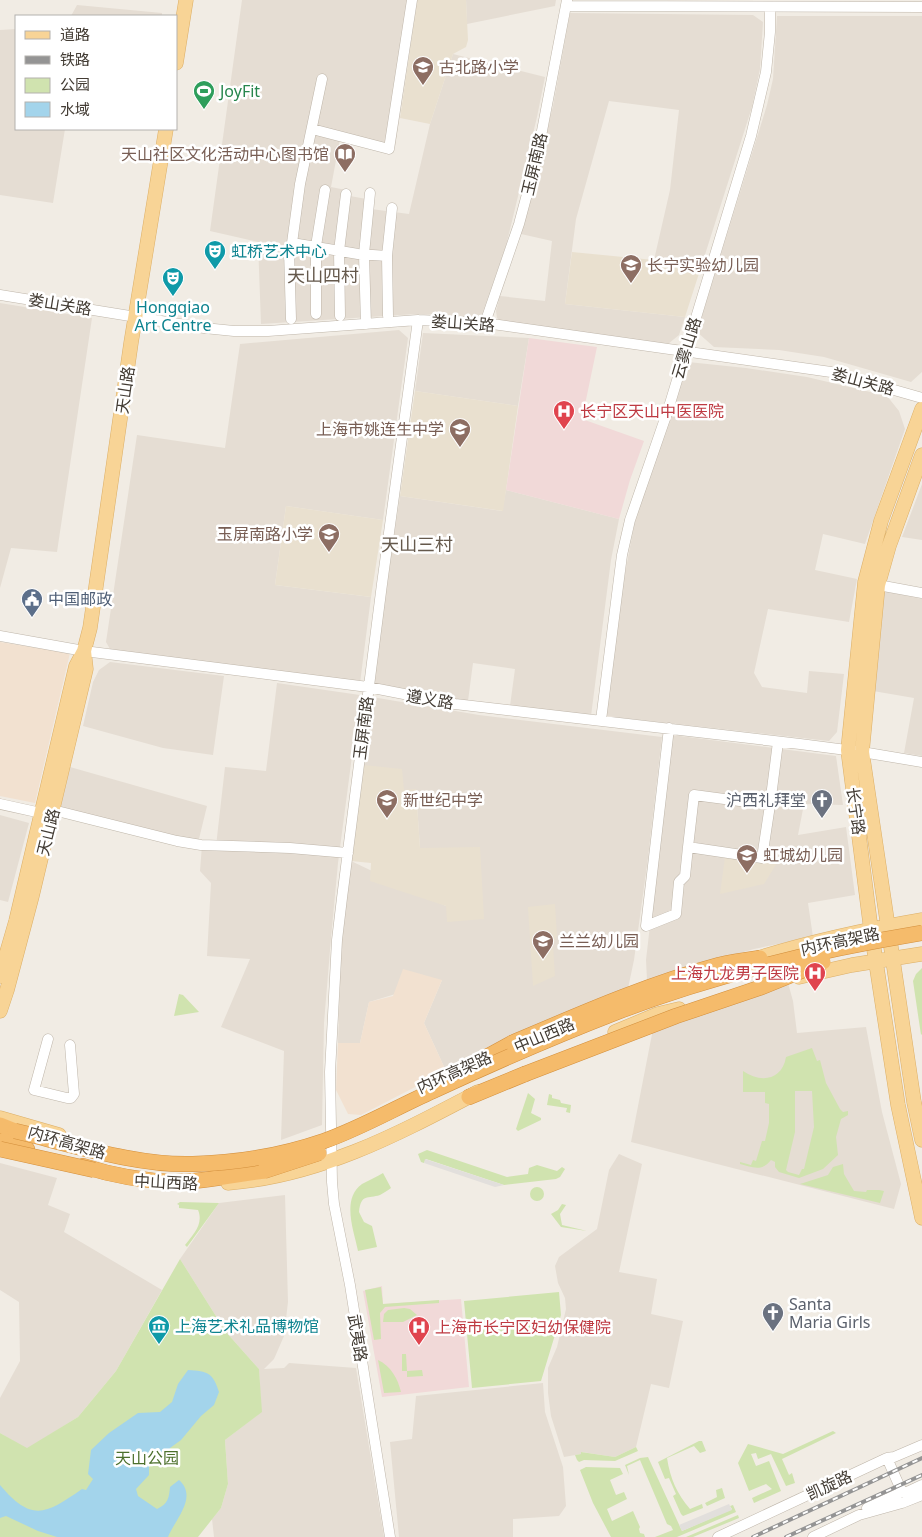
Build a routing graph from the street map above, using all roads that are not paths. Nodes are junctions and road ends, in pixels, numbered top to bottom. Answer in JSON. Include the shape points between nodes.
{"nodes":[{"id":1,"x":186,"y":0,"type":"edge"},
{"id":2,"x":412,"y":0,"type":"edge"},
{"id":3,"x":566,"y":3,"type":"edge"},
{"id":4,"x":770,"y":7,"type":"junction"},
{"id":5,"x":922,"y":7,"type":"edge"},
{"id":6,"x":178,"y":50,"type":"edge"},
{"id":7,"x":322,"y":79,"type":"dead end"},
{"id":8,"x":312,"y":129,"type":"junction"},
{"id":9,"x":166,"y":130,"type":"edge"},
{"id":10,"x":325,"y":190,"type":"dead end"},
{"id":11,"x":370,"y":193,"type":"dead end"},
{"id":12,"x":346,"y":194,"type":"dead end"},
{"id":13,"x":392,"y":208,"type":"dead end"},
{"id":14,"x":292,"y":243,"type":"junction"},
{"id":15,"x":316,"y":246,"type":"junction"},
{"id":16,"x":339,"y":251,"type":"junction"},
{"id":17,"x":364,"y":254,"type":"junction"},
{"id":18,"x":387,"y":256,"type":"junction"},
{"id":19,"x":0,"y":295,"type":"edge"},
{"id":20,"x":316,"y":314,"type":"dead end"},
{"id":21,"x":136,"y":316,"type":"junction"},
{"id":22,"x":340,"y":316,"type":"dead end"},
{"id":23,"x":388,"y":316,"type":"dead end"},
{"id":24,"x":291,"y":320,"type":"dead end"},
{"id":25,"x":418,"y":320,"type":"junction"},
{"id":26,"x":485,"y":323,"type":"junction"},
{"id":27,"x":366,"y":324,"type":"junction"},
{"id":28,"x":685,"y":351,"type":"junction"},
{"id":29,"x":922,"y":398,"type":"edge"},
{"id":30,"x":922,"y":409,"type":"edge"},
{"id":31,"x":922,"y":455,"type":"edge"},
{"id":32,"x":878,"y":585,"type":"junction"},
{"id":33,"x":922,"y":593,"type":"edge"},
{"id":34,"x":0,"y":636,"type":"edge"},
{"id":35,"x":84,"y":651,"type":"junction"},
{"id":36,"x":368,"y":687,"type":"junction"},
{"id":37,"x":600,"y":720,"type":"junction"},
{"id":38,"x":669,"y":728,"type":"junction"},
{"id":39,"x":778,"y":742,"type":"junction"},
{"id":40,"x":848,"y":750,"type":"junction"},
{"id":41,"x":862,"y":752,"type":"junction"},
{"id":42,"x":922,"y":762,"type":"edge"},
{"id":43,"x":0,"y":804,"type":"edge"},
{"id":44,"x":770,"y":805,"type":"junction"},
{"id":45,"x":47,"y":812,"type":"junction"},
{"id":46,"x":688,"y":847,"type":"junction"},
{"id":47,"x":348,"y":853,"type":"junction"},
{"id":48,"x":922,"y":920,"type":"edge"},
{"id":49,"x":871,"y":930,"type":"junction"},
{"id":50,"x":890,"y":932,"type":"junction"},
{"id":51,"x":922,"y":933,"type":"edge"},
{"id":52,"x":922,"y":943,"type":"edge"},
{"id":53,"x":922,"y":954,"type":"edge"},
{"id":54,"x":892,"y":958,"type":"junction"},
{"id":55,"x":823,"y":962,"type":"junction"},
{"id":56,"x":876,"y":962,"type":"junction"},
{"id":57,"x":0,"y":976,"type":"edge"},
{"id":58,"x":0,"y":1011,"type":"edge"},
{"id":59,"x":48,"y":1039,"type":"dead end"},
{"id":60,"x":70,"y":1045,"type":"dead end"},
{"id":61,"x":459,"y":1072,"type":"junction"},
{"id":62,"x":469,"y":1097,"type":"junction"},
{"id":63,"x":0,"y":1118,"type":"edge"},
{"id":64,"x":920,"y":1124,"type":"edge"},
{"id":65,"x":5,"y":1128,"type":"edge"},
{"id":66,"x":331,"y":1138,"type":"junction"},
{"id":67,"x":0,"y":1140,"type":"edge"},
{"id":68,"x":922,"y":1140,"type":"edge"},
{"id":69,"x":0,"y":1148,"type":"edge"},
{"id":70,"x":332,"y":1161,"type":"junction"},
{"id":71,"x":94,"y":1170,"type":"junction"},
{"id":72,"x":922,"y":1218,"type":"edge"},
{"id":73,"x":922,"y":1445,"type":"edge"},
{"id":74,"x":887,"y":1458,"type":"junction"},
{"id":75,"x":922,"y":1486,"type":"edge"},
{"id":76,"x":902,"y":1492,"type":"junction"},
{"id":77,"x":922,"y":1494,"type":"edge"},
{"id":78,"x":390,"y":1537,"type":"edge"},
{"id":79,"x":718,"y":1537,"type":"edge"},
{"id":80,"x":802,"y":1537,"type":"edge"},
{"id":81,"x":813,"y":1537,"type":"edge"}],
"edges":[{"from":1,"to":6,"type":"main road"},
{"from":2,"to":8,"type":"street","via":[[389,149]]},
{"from":3,"to":4,"type":"street"},
{"from":3,"to":26,"type":"street","name":"玉屏南路","via":[[520,224]]},
{"from":4,"to":5,"type":"street"},
{"from":4,"to":28,"type":"street","name":"云雾山路","via":[[766,72],[758,111]]},
{"from":7,"to":8,"type":"street"},
{"from":8,"to":14,"type":"street"},
{"from":9,"to":21,"type":"main road","name":"天山路"},
{"from":10,"to":15,"type":"street"},
{"from":11,"to":17,"type":"street"},
{"from":12,"to":16,"type":"street"},
{"from":13,"to":18,"type":"street"},
{"from":14,"to":15,"type":"street"},
{"from":14,"to":24,"type":"street","via":[[289,249]]},
{"from":15,"to":16,"type":"street"},
{"from":15,"to":20,"type":"street"},
{"from":16,"to":17,"type":"street"},
{"from":16,"to":22,"type":"street"},
{"from":17,"to":18,"type":"street"},
{"from":17,"to":27,"type":"street"},
{"from":18,"to":23,"type":"street"},
{"from":19,"to":21,"type":"street","name":"娄山关路"},
{"from":21,"to":27,"type":"street","name":"娄山关路","via":[[234,331]]},
{"from":21,"to":35,"type":"main road","name":"天山路"},
{"from":25,"to":26,"type":"street","name":"娄山关路"},
{"from":25,"to":27,"type":"street","name":"娄山关路"},
{"from":25,"to":36,"type":"street","name":"玉屏南路"},
{"from":26,"to":28,"type":"street","name":"娄山关路"},
{"from":28,"to":29,"type":"street","name":"娄山关路","via":[[831,372]]},
{"from":28,"to":37,"type":"street","name":"云雾山路","via":[[622,554]]},
{"from":30,"to":40,"type":"main road","name":"长宁路","via":[[881,521],[865,582]]},
{"from":31,"to":32,"type":"main road","name":"长宁路"},
{"from":32,"to":33,"type":"street"},
{"from":32,"to":41,"type":"main road","name":"长宁路"},
{"from":34,"to":35,"type":"street","name":"遵义路"},
{"from":35,"to":36,"type":"street","name":"遵义路"},
{"from":35,"to":45,"type":"main road","name":"天山路","via":[[86,669]]},
{"from":36,"to":37,"type":"street","name":"遵义路","via":[[455,704]]},
{"from":36,"to":47,"type":"street","name":"玉屏南路"},
{"from":37,"to":38,"type":"street","name":"遵义路"},
{"from":38,"to":39,"type":"street","name":"遵义路"},
{"from":38,"to":46,"type":"street","via":[[646,926],[676,914],[679,882],[685,876]]},
{"from":39,"to":40,"type":"street","name":"遵义路"},
{"from":39,"to":44,"type":"street"},
{"from":40,"to":41,"type":"street","name":"遵义路"},
{"from":40,"to":49,"type":"main road","name":"长宁路"},
{"from":41,"to":42,"type":"street","name":"遵义路"},
{"from":41,"to":50,"type":"main road","name":"长宁路"},
{"from":43,"to":45,"type":"street"},
{"from":44,"to":46,"type":"street","via":[[762,858]]},
{"from":44,"to":46,"type":"street","via":[[694,795]]},
{"from":45,"to":47,"type":"street","via":[[201,845]]},
{"from":45,"to":57,"type":"main road","name":"天山路"},
{"from":45,"to":58,"type":"main road","name":"天山路","via":[[20,943]]},
{"from":47,"to":66,"type":"street","name":"玉屏南路","via":[[337,940],[330,1072]]},
{"from":48,"to":50,"type":"main road","name":"中山西路"},
{"from":49,"to":50,"type":"main road","name":"中山西路"},
{"from":49,"to":56,"type":"main road","name":"长宁路"},
{"from":49,"to":61,"type":"main road","name":"中山西路","via":[[786,949],[675,984],[572,1023]]},
{"from":50,"to":51,"type":"highway","name":"内环高架路","bridge":true},
{"from":50,"to":54,"type":"main road","name":"长宁路"},
{"from":50,"to":61,"type":"highway","bridge":true,"via":[[719,965],[656,985],[512,1042]]},
{"from":50,"to":65,"type":"highway","name":"内环高架路","bridge":true,"via":[[680,989],[617,1012],[511,1056],[347,1132],[297,1149],[246,1159],[165,1164],[140,1161]]},
{"from":52,"to":55,"type":"highway","name":"内环高架路"},
{"from":53,"to":54,"type":"main road"},
{"from":54,"to":56,"type":"main road"},
{"from":54,"to":64,"type":"main road","name":"长宁路"},
{"from":55,"to":62,"type":"highway","bridge":true},
{"from":55,"to":71,"type":"highway","name":"内环高架路","bridge":true,"via":[[761,976],[620,1021],[434,1099],[330,1149],[264,1171],[174,1182]]},
{"from":56,"to":62,"type":"main road","name":"中山西路","via":[[774,982],[658,1014],[520,1070]]},
{"from":56,"to":72,"type":"main road","name":"长宁路","via":[[898,1105]]},
{"from":59,"to":60,"type":"street","via":[[34,1090],[67,1098],[74,1094]]},
{"from":61,"to":66,"type":"main road","name":"中山西路"},
{"from":62,"to":70,"type":"main road","name":"中山西路"},
{"from":63,"to":66,"type":"main road","name":"中山西路","via":[[104,1149],[171,1157],[248,1156]]},
{"from":64,"to":68,"type":"main road","name":"长宁路"},
{"from":66,"to":70,"type":"street","name":"武夷路"},
{"from":67,"to":71,"type":"highway","name":"内环高架路","bridge":true},
{"from":69,"to":70,"type":"main road","name":"中山西路","via":[[145,1185],[255,1181]]},
{"from":69,"to":71,"type":"highway","bridge":true},
{"from":70,"to":78,"type":"street","name":"武夷路","via":[[334,1204]]},
{"from":73,"to":74,"type":"street","name":"凯旋路"},
{"from":74,"to":76,"type":"street"},
{"from":74,"to":79,"type":"street","name":"凯旋路"},
{"from":75,"to":76,"type":"street"},
{"from":76,"to":80,"type":"street"},
{"from":77,"to":81,"type":"street","via":[[859,1515]]}]}
